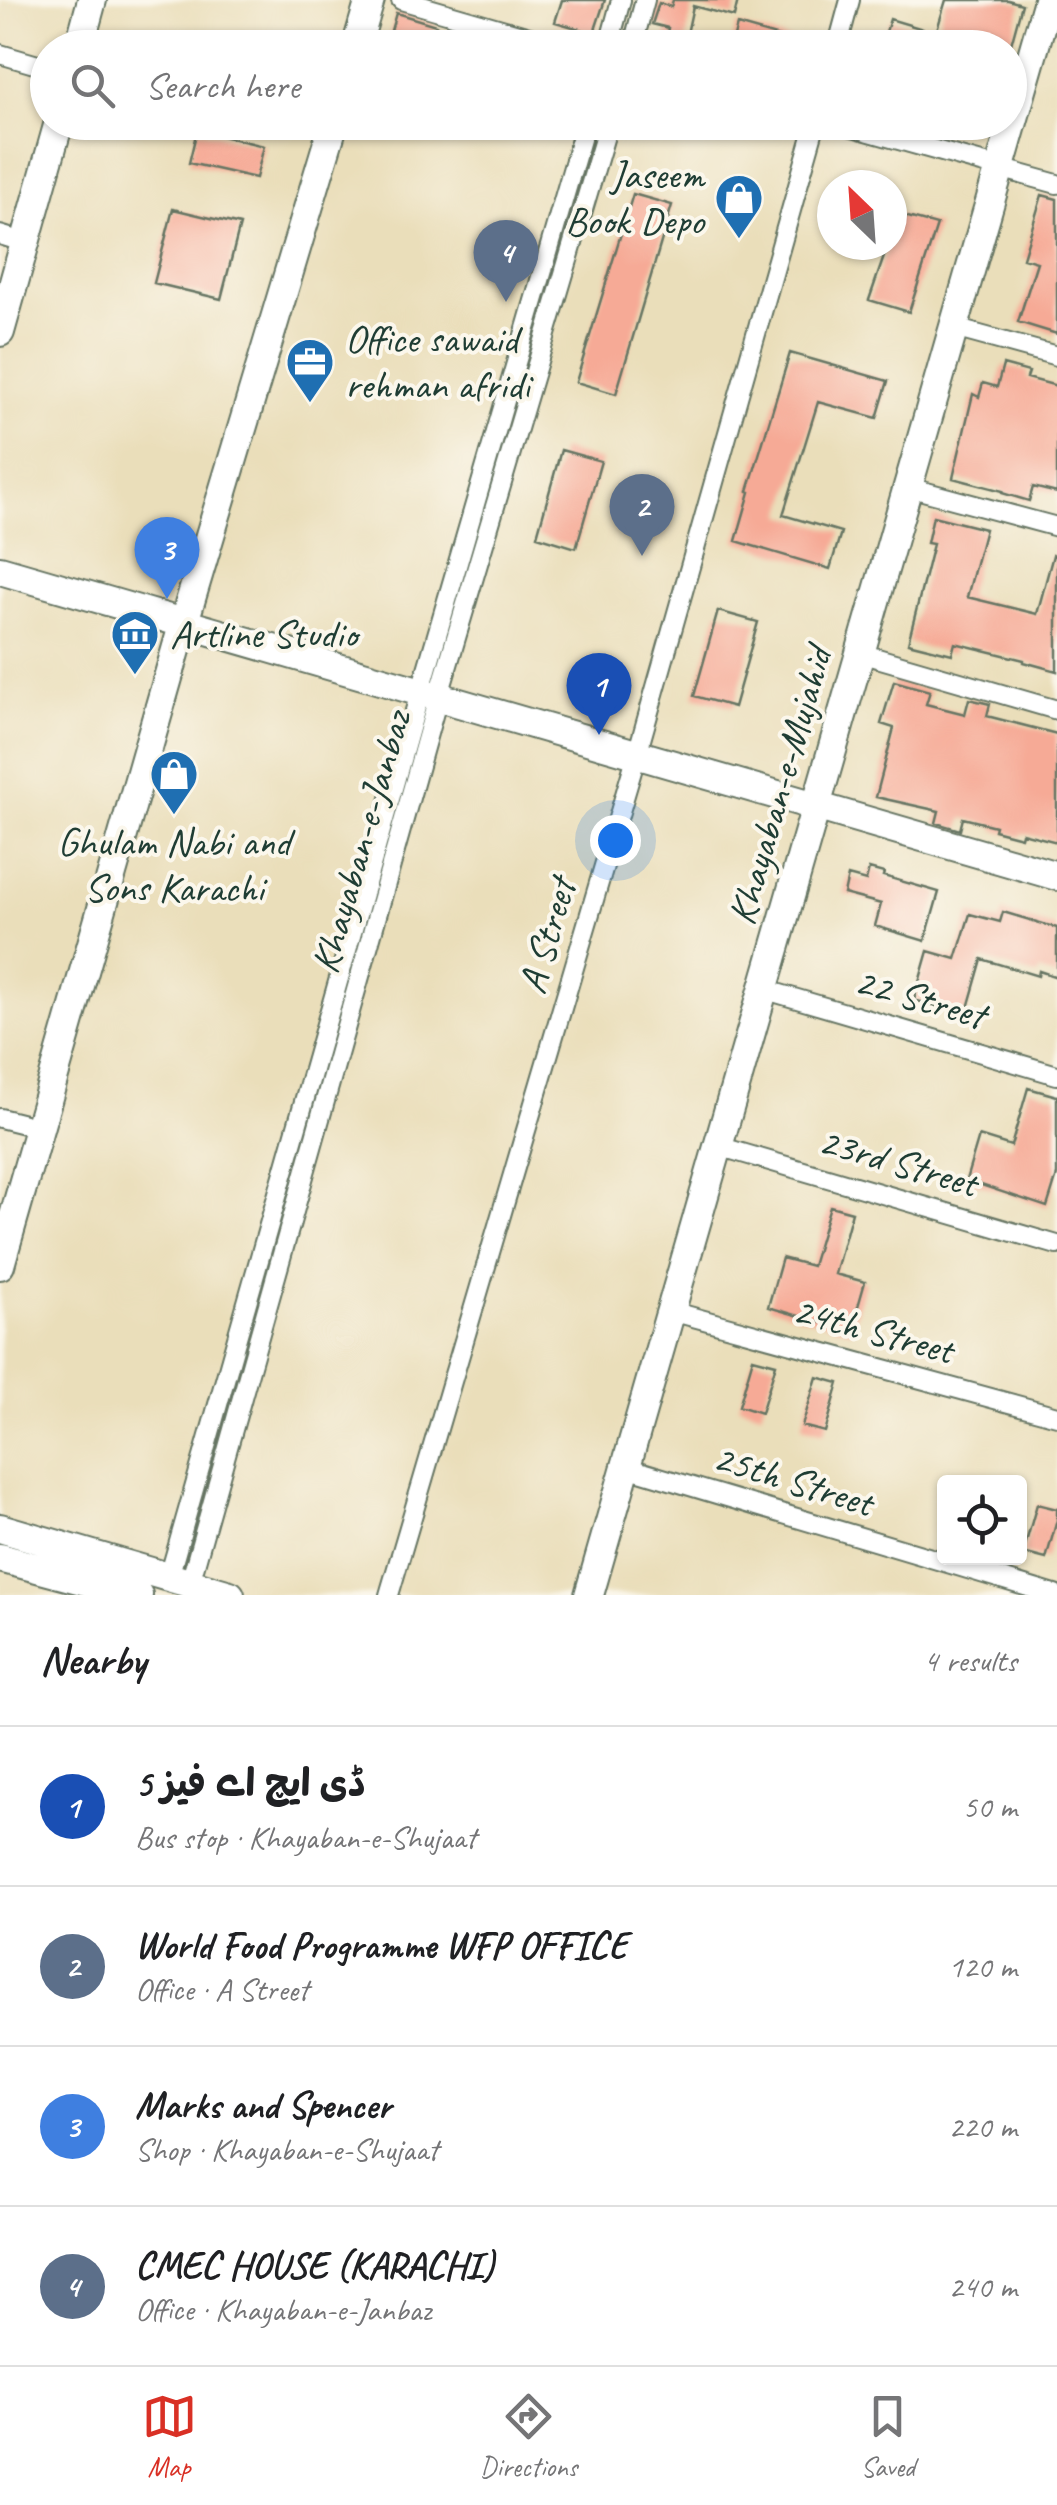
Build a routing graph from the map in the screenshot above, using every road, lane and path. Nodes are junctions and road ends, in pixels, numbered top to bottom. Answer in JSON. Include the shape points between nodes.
{"nodes":[{"id":1,"x":92,"y":0,"type":"edge"},
{"id":2,"x":370,"y":0,"type":"edge"},
{"id":3,"x":401,"y":0,"type":"edge"},
{"id":4,"x":621,"y":0,"type":"edge"},
{"id":5,"x":645,"y":0,"type":"edge"},
{"id":6,"x":850,"y":0,"type":"edge"},
{"id":7,"x":1054,"y":0,"type":"edge"},
{"id":8,"x":84,"y":30,"type":"edge"},
{"id":9,"x":361,"y":30,"type":"edge"},
{"id":10,"x":505,"y":30,"type":"edge"},
{"id":11,"x":613,"y":30,"type":"edge"},
{"id":12,"x":637,"y":30,"type":"edge"},
{"id":13,"x":842,"y":30,"type":"edge"},
{"id":14,"x":0,"y":54,"type":"edge"},
{"id":15,"x":30,"y":63,"type":"edge"},
{"id":16,"x":1027,"y":84,"type":"edge"},
{"id":17,"x":52,"y":140,"type":"edge"},
{"id":18,"x":329,"y":140,"type":"edge"},
{"id":19,"x":581,"y":140,"type":"edge"},
{"id":20,"x":604,"y":140,"type":"edge"},
{"id":21,"x":811,"y":140,"type":"edge"},
{"id":22,"x":899,"y":140,"type":"edge"},
{"id":23,"x":1009,"y":140,"type":"edge"},
{"id":24,"x":1000,"y":168,"type":"junction"},
{"id":25,"x":1057,"y":184,"type":"edge"},
{"id":26,"x":13,"y":239,"type":"edge"},
{"id":27,"x":954,"y":328,"type":"junction"},
{"id":28,"x":0,"y":332,"type":"edge"},
{"id":29,"x":1057,"y":356,"type":"edge"},
{"id":30,"x":908,"y":487,"type":"junction"},
{"id":31,"x":1057,"y":527,"type":"edge"},
{"id":32,"x":0,"y":570,"type":"edge"},
{"id":33,"x":0,"y":588,"type":"edge"},
{"id":34,"x":182,"y":631,"type":"junction"},
{"id":35,"x":860,"y":653,"type":"junction"},
{"id":36,"x":428,"y":701,"type":"junction"},
{"id":37,"x":1057,"y":710,"type":"edge"},
{"id":38,"x":635,"y":762,"type":"junction"},
{"id":39,"x":813,"y":815,"type":"junction"},
{"id":40,"x":1057,"y":876,"type":"edge"},
{"id":41,"x":1057,"y":893,"type":"edge"},
{"id":42,"x":763,"y":989,"type":"junction"},
{"id":43,"x":1057,"y":1075,"type":"edge"},
{"id":44,"x":0,"y":1118,"type":"edge"},
{"id":45,"x":40,"y":1128,"type":"junction"},
{"id":46,"x":718,"y":1146,"type":"junction"},
{"id":47,"x":1057,"y":1245,"type":"edge"},
{"id":48,"x":0,"y":1265,"type":"edge"},
{"id":49,"x":671,"y":1311,"type":"junction"},
{"id":50,"x":1057,"y":1416,"type":"edge"},
{"id":51,"x":626,"y":1467,"type":"junction"},
{"id":52,"x":0,"y":1528,"type":"edge"},
{"id":53,"x":0,"y":1558,"type":"edge"},
{"id":54,"x":179,"y":1580,"type":"junction"},
{"id":55,"x":138,"y":1595,"type":"edge"},
{"id":56,"x":230,"y":1595,"type":"edge"},
{"id":57,"x":389,"y":1595,"type":"edge"},
{"id":58,"x":589,"y":1595,"type":"edge"},
{"id":59,"x":1055,"y":1595,"type":"edge"}],
"edges":[{"from":1,"to":8,"type":"main road"},
{"from":2,"to":9,"type":"main road"},
{"from":3,"to":10,"type":"street"},
{"from":4,"to":11,"type":"street"},
{"from":5,"to":12,"type":"street"},
{"from":6,"to":13,"type":"street"},
{"from":7,"to":16,"type":"main road","name":"Khayaban-e-Mujahid"},
{"from":14,"to":15,"type":"street"},
{"from":17,"to":26,"type":"main road"},
{"from":18,"to":34,"type":"main road"},
{"from":19,"to":36,"type":"street","name":"Khayaban-e-Janbaz"},
{"from":20,"to":36,"type":"street","name":"Khayaban-e-Janbaz"},
{"from":21,"to":38,"type":"street","name":"A Street"},
{"from":22,"to":24,"type":"street"},
{"from":23,"to":24,"type":"main road","name":"Khayaban-e-Mujahid"},
{"from":24,"to":25,"type":"street"},
{"from":24,"to":27,"type":"main road","name":"Khayaban-e-Mujahid"},
{"from":26,"to":28,"type":"main road"},
{"from":27,"to":29,"type":"street"},
{"from":27,"to":30,"type":"main road","name":"Khayaban-e-Mujahid"},
{"from":30,"to":31,"type":"street"},
{"from":30,"to":35,"type":"main road","name":"Khayaban-e-Mujahid"},
{"from":32,"to":34,"type":"main road"},
{"from":33,"to":34,"type":"main road"},
{"from":34,"to":36,"type":"main road"},
{"from":34,"to":45,"type":"main road"},
{"from":35,"to":37,"type":"street"},
{"from":35,"to":39,"type":"main road","name":"Khayaban-e-Mujahid"},
{"from":36,"to":38,"type":"main road"},
{"from":36,"to":54,"type":"street","name":"Khayaban-e-Janbaz"},
{"from":38,"to":39,"type":"main road"},
{"from":38,"to":57,"type":"street","name":"A Street"},
{"from":39,"to":40,"type":"main road"},
{"from":39,"to":41,"type":"main road"},
{"from":39,"to":42,"type":"main road","name":"Khayaban-e-Mujahid"},
{"from":42,"to":43,"type":"street","name":"22 Street"},
{"from":42,"to":46,"type":"main road","name":"Khayaban-e-Mujahid"},
{"from":44,"to":45,"type":"street"},
{"from":45,"to":48,"type":"main road"},
{"from":46,"to":47,"type":"street","name":"23rd Street"},
{"from":46,"to":49,"type":"main road","name":"Khayaban-e-Mujahid"},
{"from":49,"to":50,"type":"street","name":"24th Street"},
{"from":49,"to":51,"type":"main road","name":"Khayaban-e-Mujahid"},
{"from":51,"to":58,"type":"main road","name":"Khayaban-e-Mujahid"},
{"from":51,"to":59,"type":"street","name":"25th Street"},
{"from":52,"to":54,"type":"main road"},
{"from":53,"to":55,"type":"main road"},
{"from":54,"to":56,"type":"main road"}]}
